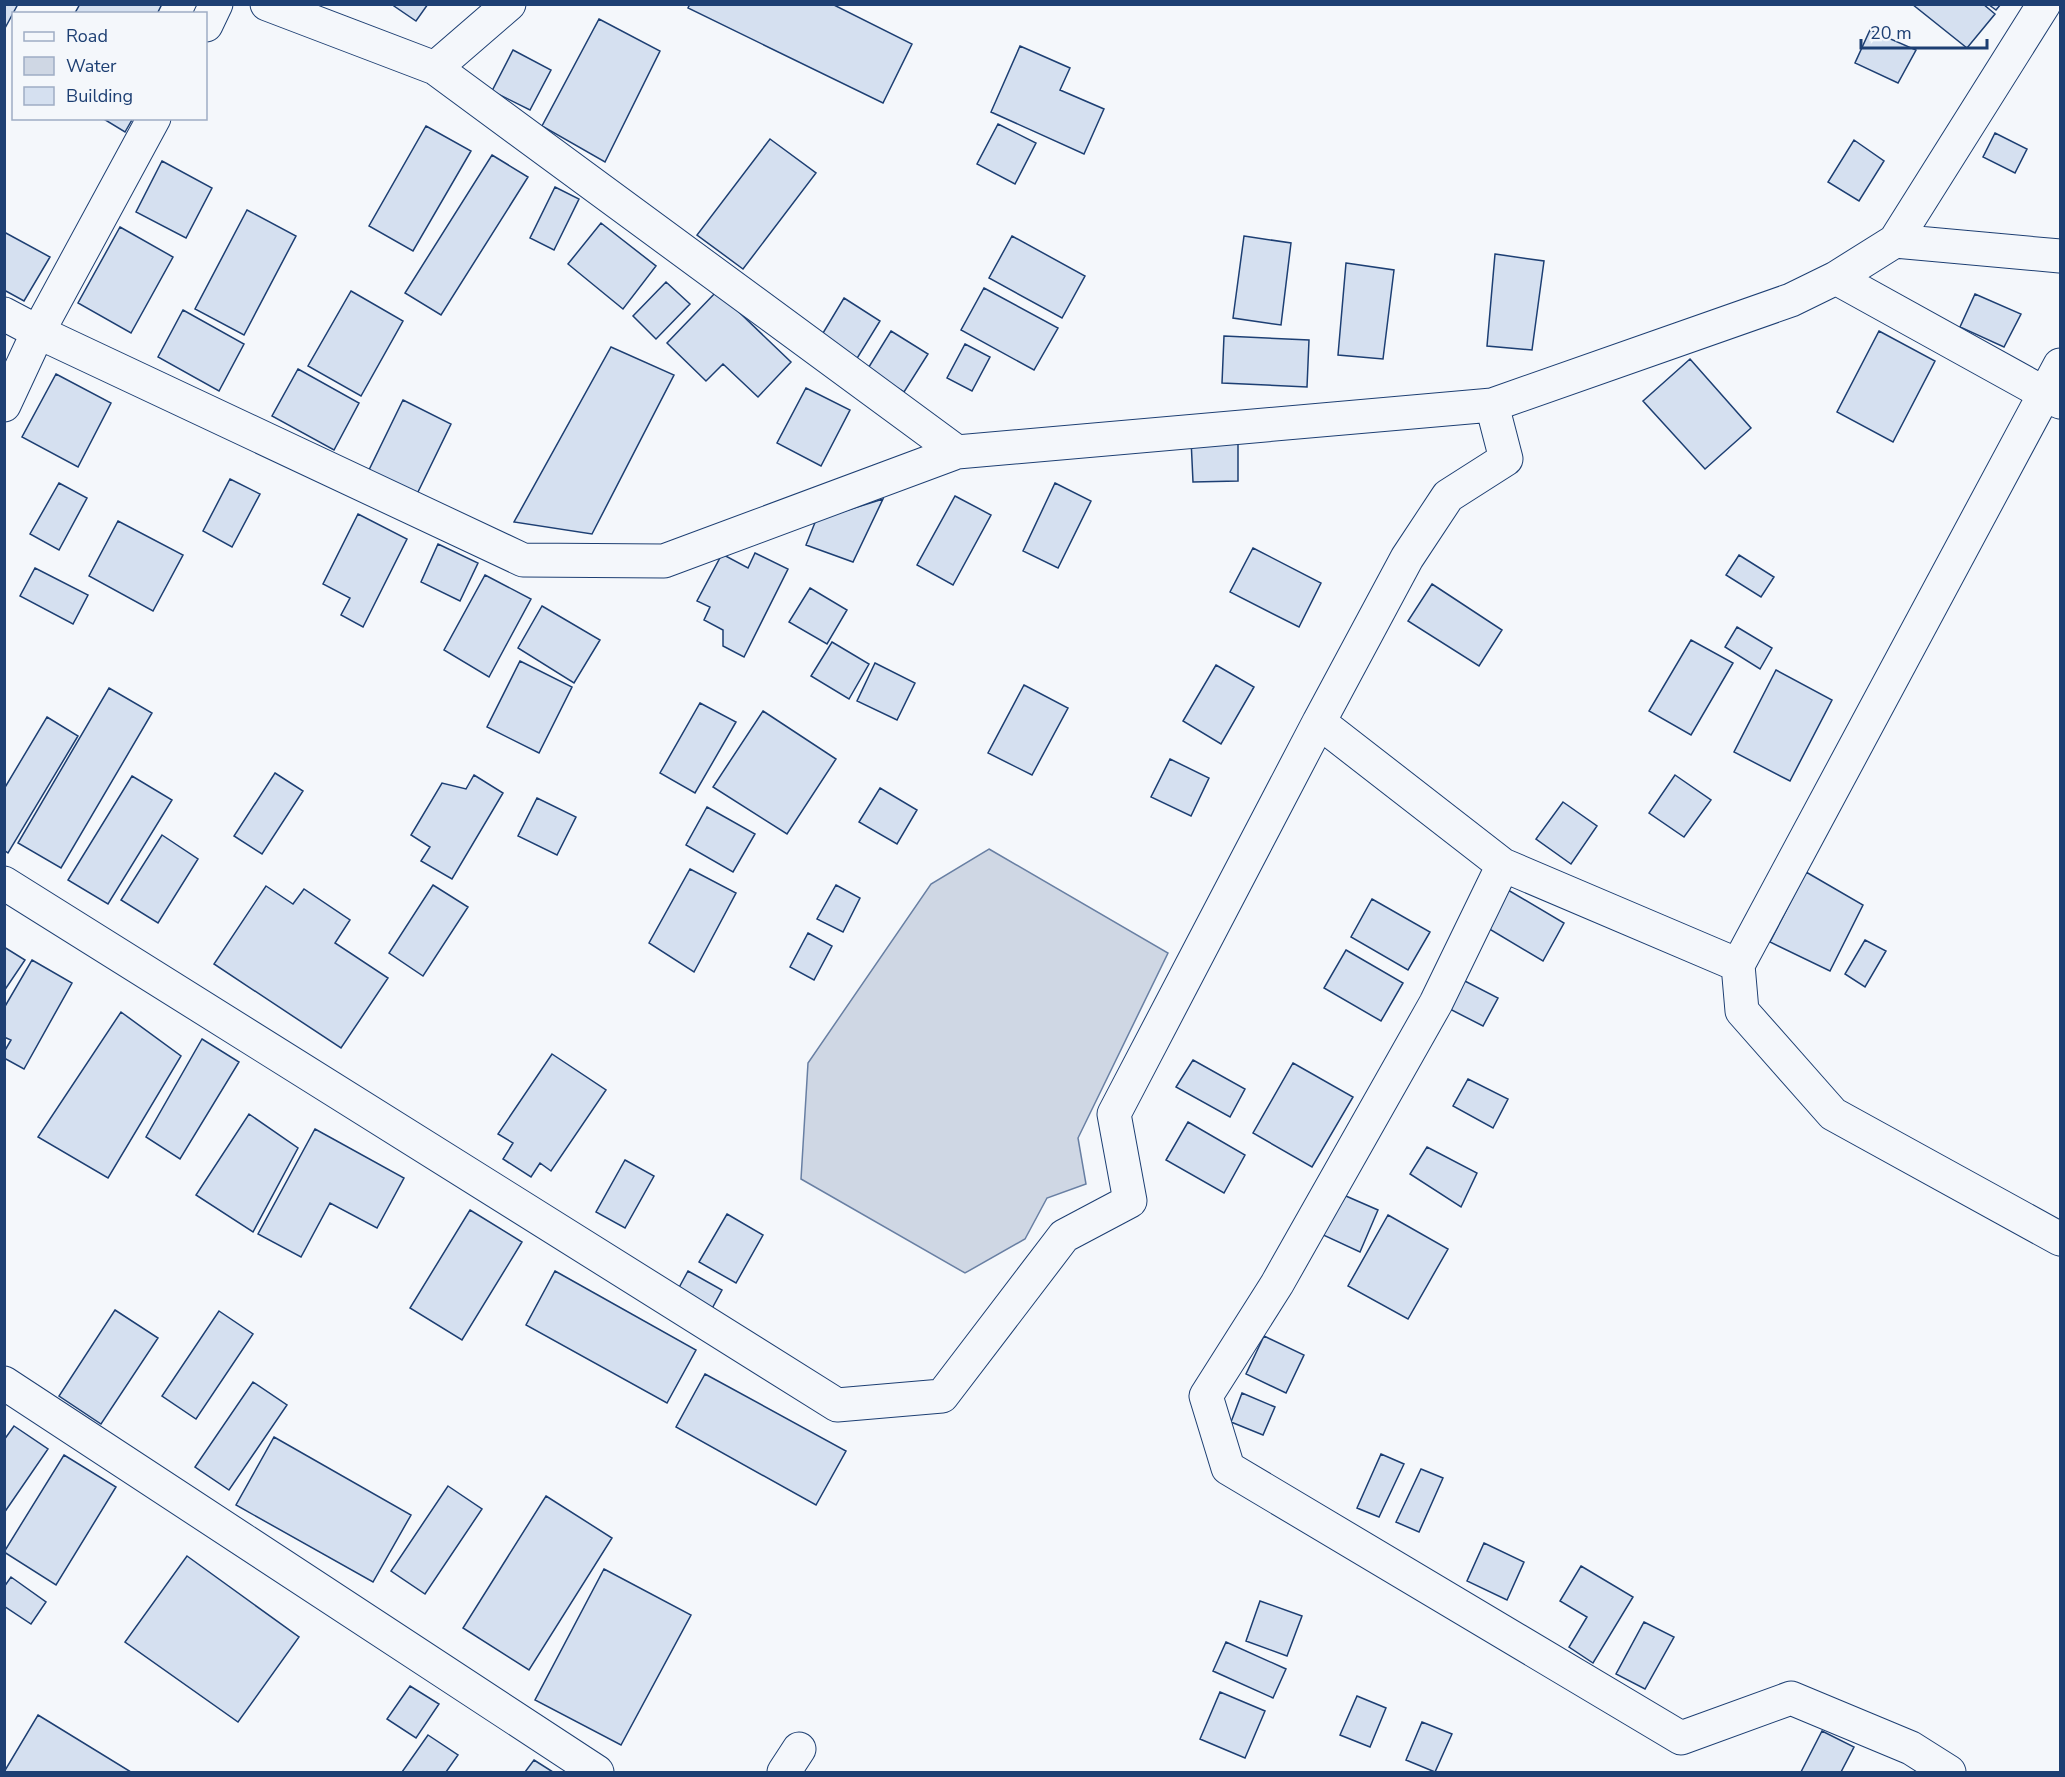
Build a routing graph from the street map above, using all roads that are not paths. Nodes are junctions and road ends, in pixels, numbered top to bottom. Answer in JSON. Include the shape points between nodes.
{"nodes":[{"id":1,"x":216,"y":4,"type":"edge"},
{"id":2,"x":267,"y":4,"type":"edge"},
{"id":3,"x":509,"y":4,"type":"edge"},
{"id":4,"x":2044,"y":4,"type":"edge"},
{"id":5,"x":207,"y":23,"type":"edge"},
{"id":6,"x":435,"y":68,"type":"junction"},
{"id":7,"x":153,"y":120,"type":"edge"},
{"id":8,"x":1895,"y":241,"type":"junction"},
{"id":9,"x":2061,"y":256,"type":"edge"},
{"id":10,"x":1836,"y":278,"type":"junction"},
{"id":11,"x":4,"y":314,"type":"edge"},
{"id":12,"x":38,"y":332,"type":"junction"},
{"id":13,"x":2056,"y":386,"type":"edge"},
{"id":14,"x":4,"y":405,"type":"edge"},
{"id":15,"x":1492,"y":405,"type":"junction"},
{"id":16,"x":957,"y":452,"type":"junction"},
{"id":17,"x":1319,"y":722,"type":"junction"},
{"id":18,"x":1503,"y":865,"type":"junction"},
{"id":19,"x":4,"y":883,"type":"edge"},
{"id":20,"x":1738,"y":965,"type":"junction"},
{"id":21,"x":2061,"y":1239,"type":"edge"},
{"id":22,"x":4,"y":1383,"type":"edge"},
{"id":23,"x":597,"y":1773,"type":"edge"},
{"id":24,"x":1949,"y":1773,"type":"edge"}],
"edges":[{"from":1,"to":5,"type":"street"},
{"from":2,"to":6,"type":"street"},
{"from":3,"to":6,"type":"street"},
{"from":4,"to":8,"type":"street"},
{"from":6,"to":16,"type":"street"},
{"from":7,"to":12,"type":"street"},
{"from":8,"to":9,"type":"street"},
{"from":8,"to":10,"type":"street"},
{"from":10,"to":13,"type":"street"},
{"from":10,"to":15,"type":"street","via":[[1791,300]]},
{"from":11,"to":12,"type":"street"},
{"from":12,"to":14,"type":"street"},
{"from":12,"to":16,"type":"street","via":[[523,560],[664,561]]},
{"from":13,"to":20,"type":"street"},
{"from":15,"to":16,"type":"street"},
{"from":15,"to":17,"type":"street","via":[[1506,459],[1448,496],[1407,558]]},
{"from":17,"to":18,"type":"street"},
{"from":17,"to":19,"type":"street","via":[[1114,1113],[1130,1201],[1064,1236],[942,1396],[837,1405]]},
{"from":18,"to":20,"type":"street"},
{"from":18,"to":24,"type":"street","via":[[1424,1023],[1277,1284],[1206,1396],[1228,1468],[1681,1738],[1791,1698],[1911,1749]]},
{"from":20,"to":21,"type":"street","via":[[1742,1011],[1833,1114]]},
{"from":22,"to":23,"type":"street"}]}
